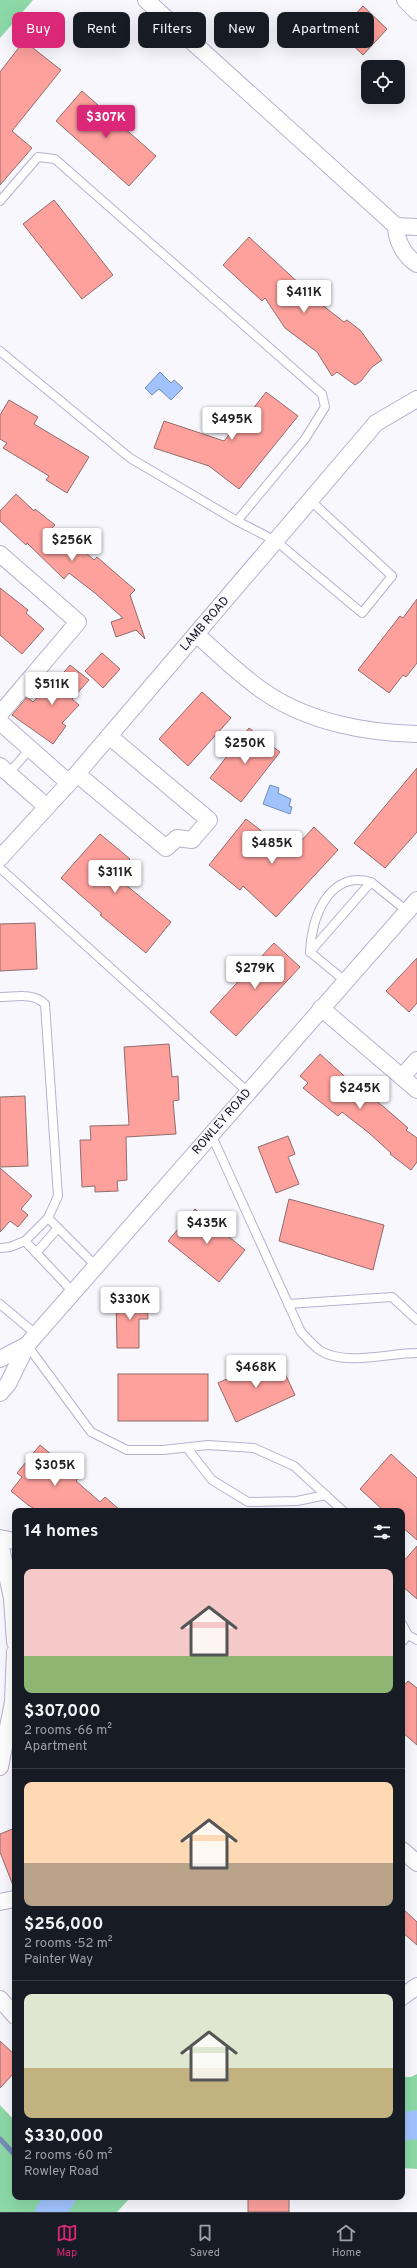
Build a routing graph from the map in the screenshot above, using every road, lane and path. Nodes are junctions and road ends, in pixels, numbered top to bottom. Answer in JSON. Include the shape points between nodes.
{"nodes":[{"id":1,"x":146,"y":0,"type":"edge"},
{"id":2,"x":405,"y":0,"type":"edge"},
{"id":3,"x":417,"y":12,"type":"edge"},
{"id":4,"x":0,"y":201,"type":"edge"},
{"id":5,"x":396,"y":226,"type":"junction"},
{"id":6,"x":417,"y":227,"type":"edge"},
{"id":7,"x":417,"y":264,"type":"edge"},
{"id":8,"x":0,"y":351,"type":"edge"},
{"id":9,"x":417,"y":399,"type":"edge"},
{"id":10,"x":311,"y":501,"type":"junction"},
{"id":11,"x":237,"y":521,"type":"junction"},
{"id":12,"x":276,"y":540,"type":"junction"},
{"id":13,"x":0,"y":554,"type":"edge"},
{"id":14,"x":196,"y":634,"type":"junction"},
{"id":15,"x":0,"y":714,"type":"edge"},
{"id":16,"x":0,"y":722,"type":"edge"},
{"id":17,"x":417,"y":734,"type":"edge"},
{"id":18,"x":109,"y":736,"type":"junction"},
{"id":19,"x":30,"y":749,"type":"junction"},
{"id":20,"x":4,"y":770,"type":"edge"},
{"id":21,"x":73,"y":778,"type":"junction"},
{"id":22,"x":47,"y":807,"type":"junction"},
{"id":23,"x":0,"y":858,"type":"edge"},
{"id":24,"x":0,"y":868,"type":"edge"},
{"id":25,"x":371,"y":882,"type":"junction"},
{"id":26,"x":412,"y":905,"type":"edge"},
{"id":27,"x":310,"y":952,"type":"junction"},
{"id":28,"x":345,"y":981,"type":"junction"},
{"id":29,"x":0,"y":998,"type":"edge"},
{"id":30,"x":321,"y":1008,"type":"junction"},
{"id":31,"x":417,"y":1060,"type":"edge"},
{"id":32,"x":402,"y":1077,"type":"junction"},
{"id":33,"x":417,"y":1090,"type":"edge"},
{"id":34,"x":248,"y":1092,"type":"junction"},
{"id":35,"x":211,"y":1134,"type":"junction"},
{"id":36,"x":48,"y":1218,"type":"junction"},
{"id":37,"x":58,"y":1228,"type":"junction"},
{"id":38,"x":25,"y":1241,"type":"junction"},
{"id":39,"x":0,"y":1248,"type":"edge"},
{"id":40,"x":36,"y":1253,"type":"junction"},
{"id":41,"x":96,"y":1266,"type":"junction"},
{"id":42,"x":73,"y":1292,"type":"junction"},
{"id":43,"x":0,"y":1304,"type":"edge"},
{"id":44,"x":288,"y":1304,"type":"junction"},
{"id":45,"x":417,"y":1320,"type":"edge"},
{"id":46,"x":32,"y":1340,"type":"junction"},
{"id":47,"x":417,"y":1353,"type":"edge"},
{"id":48,"x":0,"y":1359,"type":"edge"},
{"id":49,"x":0,"y":1393,"type":"edge"},
{"id":50,"x":187,"y":1448,"type":"junction"},
{"id":51,"x":326,"y":1496,"type":"junction"},
{"id":52,"x":340,"y":1508,"type":"edge"},
{"id":53,"x":0,"y":1538,"type":"edge"},
{"id":54,"x":12,"y":1540,"type":"edge"},
{"id":55,"x":0,"y":1543,"type":"edge"},
{"id":56,"x":12,"y":1598,"type":"edge"},
{"id":57,"x":405,"y":1630,"type":"edge"},
{"id":58,"x":408,"y":1635,"type":"junction"},
{"id":59,"x":405,"y":1638,"type":"edge"},
{"id":60,"x":417,"y":1640,"type":"edge"},
{"id":61,"x":12,"y":1723,"type":"edge"},
{"id":62,"x":0,"y":1768,"type":"edge"},
{"id":63,"x":405,"y":1853,"type":"edge"},
{"id":64,"x":417,"y":1863,"type":"edge"},
{"id":65,"x":12,"y":1900,"type":"edge"},
{"id":66,"x":0,"y":1902,"type":"edge"},
{"id":67,"x":417,"y":1986,"type":"edge"},
{"id":68,"x":405,"y":1995,"type":"edge"},
{"id":69,"x":0,"y":1999,"type":"edge"},
{"id":70,"x":12,"y":2013,"type":"edge"}],
"edges":[{"from":1,"to":5,"type":"street"},
{"from":2,"to":3,"type":"street"},
{"from":4,"to":11,"type":"lane","via":[[38,157],[55,159],[322,394],[325,406],[309,432]]},
{"from":5,"to":6,"type":"street"},
{"from":5,"to":7,"type":"street","via":[[396,238]]},
{"from":8,"to":11,"type":"lane","via":[[130,458]]},
{"from":9,"to":10,"type":"street","name":"LAMB ROAD","via":[[376,423]]},
{"from":10,"to":12,"type":"street","name":"LAMB ROAD"},
{"from":10,"to":12,"type":"lane","via":[[392,576],[362,613]]},
{"from":11,"to":12,"type":"lane"},
{"from":12,"to":14,"type":"street","name":"LAMB ROAD"},
{"from":13,"to":15,"type":"street","via":[[78,622]]},
{"from":14,"to":17,"type":"street","via":[[240,674],[267,694],[295,708],[354,728],[385,733]]},
{"from":14,"to":18,"type":"street","name":"LAMB ROAD"},
{"from":16,"to":19,"type":"street"},
{"from":18,"to":21,"type":"street","name":"LAMB ROAD"},
{"from":18,"to":21,"type":"street","via":[[209,820],[192,840],[177,838],[166,848]]},
{"from":19,"to":20,"type":"lane"},
{"from":19,"to":21,"type":"street"},
{"from":20,"to":22,"type":"street"},
{"from":21,"to":22,"type":"street","name":"LAMB ROAD"},
{"from":22,"to":23,"type":"street","name":"LAMB ROAD"},
{"from":24,"to":34,"type":"lane"},
{"from":25,"to":26,"type":"lane"},
{"from":25,"to":27,"type":"lane"},
{"from":25,"to":27,"type":"lane","via":[[360,879],[345,882],[324,901],[314,919]]},
{"from":26,"to":28,"type":"street","name":"ROWLEY ROAD"},
{"from":27,"to":28,"type":"lane"},
{"from":28,"to":30,"type":"street","name":"ROWLEY ROAD"},
{"from":29,"to":36,"type":"lane","via":[[32,996],[45,1004],[58,1196]]},
{"from":30,"to":32,"type":"street"},
{"from":30,"to":34,"type":"street","name":"ROWLEY ROAD"},
{"from":31,"to":32,"type":"street"},
{"from":32,"to":33,"type":"street"},
{"from":34,"to":35,"type":"street","name":"ROWLEY ROAD"},
{"from":35,"to":41,"type":"street","name":"ROWLEY ROAD"},
{"from":35,"to":44,"type":"lane"},
{"from":36,"to":37,"type":"lane"},
{"from":36,"to":38,"type":"lane"},
{"from":37,"to":40,"type":"lane"},
{"from":37,"to":41,"type":"lane"},
{"from":38,"to":39,"type":"lane"},
{"from":38,"to":40,"type":"lane"},
{"from":40,"to":42,"type":"lane"},
{"from":41,"to":42,"type":"street","name":"ROWLEY ROAD"},
{"from":42,"to":46,"type":"street","name":"ROWLEY ROAD"},
{"from":43,"to":46,"type":"lane"},
{"from":44,"to":45,"type":"lane","via":[[392,1297]]},
{"from":44,"to":47,"type":"lane","via":[[301,1332],[322,1352],[352,1359]]},
{"from":46,"to":48,"type":"street","name":"ROWLEY ROAD"},
{"from":46,"to":49,"type":"street","name":"ROWLEY ROAD","via":[[8,1384]]},
{"from":46,"to":50,"type":"lane","via":[[91,1432],[127,1450]]},
{"from":50,"to":51,"type":"lane","via":[[208,1445],[254,1448],[294,1466]]},
{"from":50,"to":51,"type":"lane","via":[[212,1480],[248,1502]]},
{"from":51,"to":52,"type":"lane"},
{"from":53,"to":54,"type":"street"},
{"from":55,"to":56,"type":"street"},
{"from":57,"to":58,"type":"lane"},
{"from":58,"to":59,"type":"lane"},
{"from":58,"to":60,"type":"lane"},
{"from":61,"to":62,"type":"street"},
{"from":63,"to":64,"type":"street"},
{"from":65,"to":66,"type":"street"},
{"from":67,"to":68,"type":"street"},
{"from":69,"to":70,"type":"street"}]}
